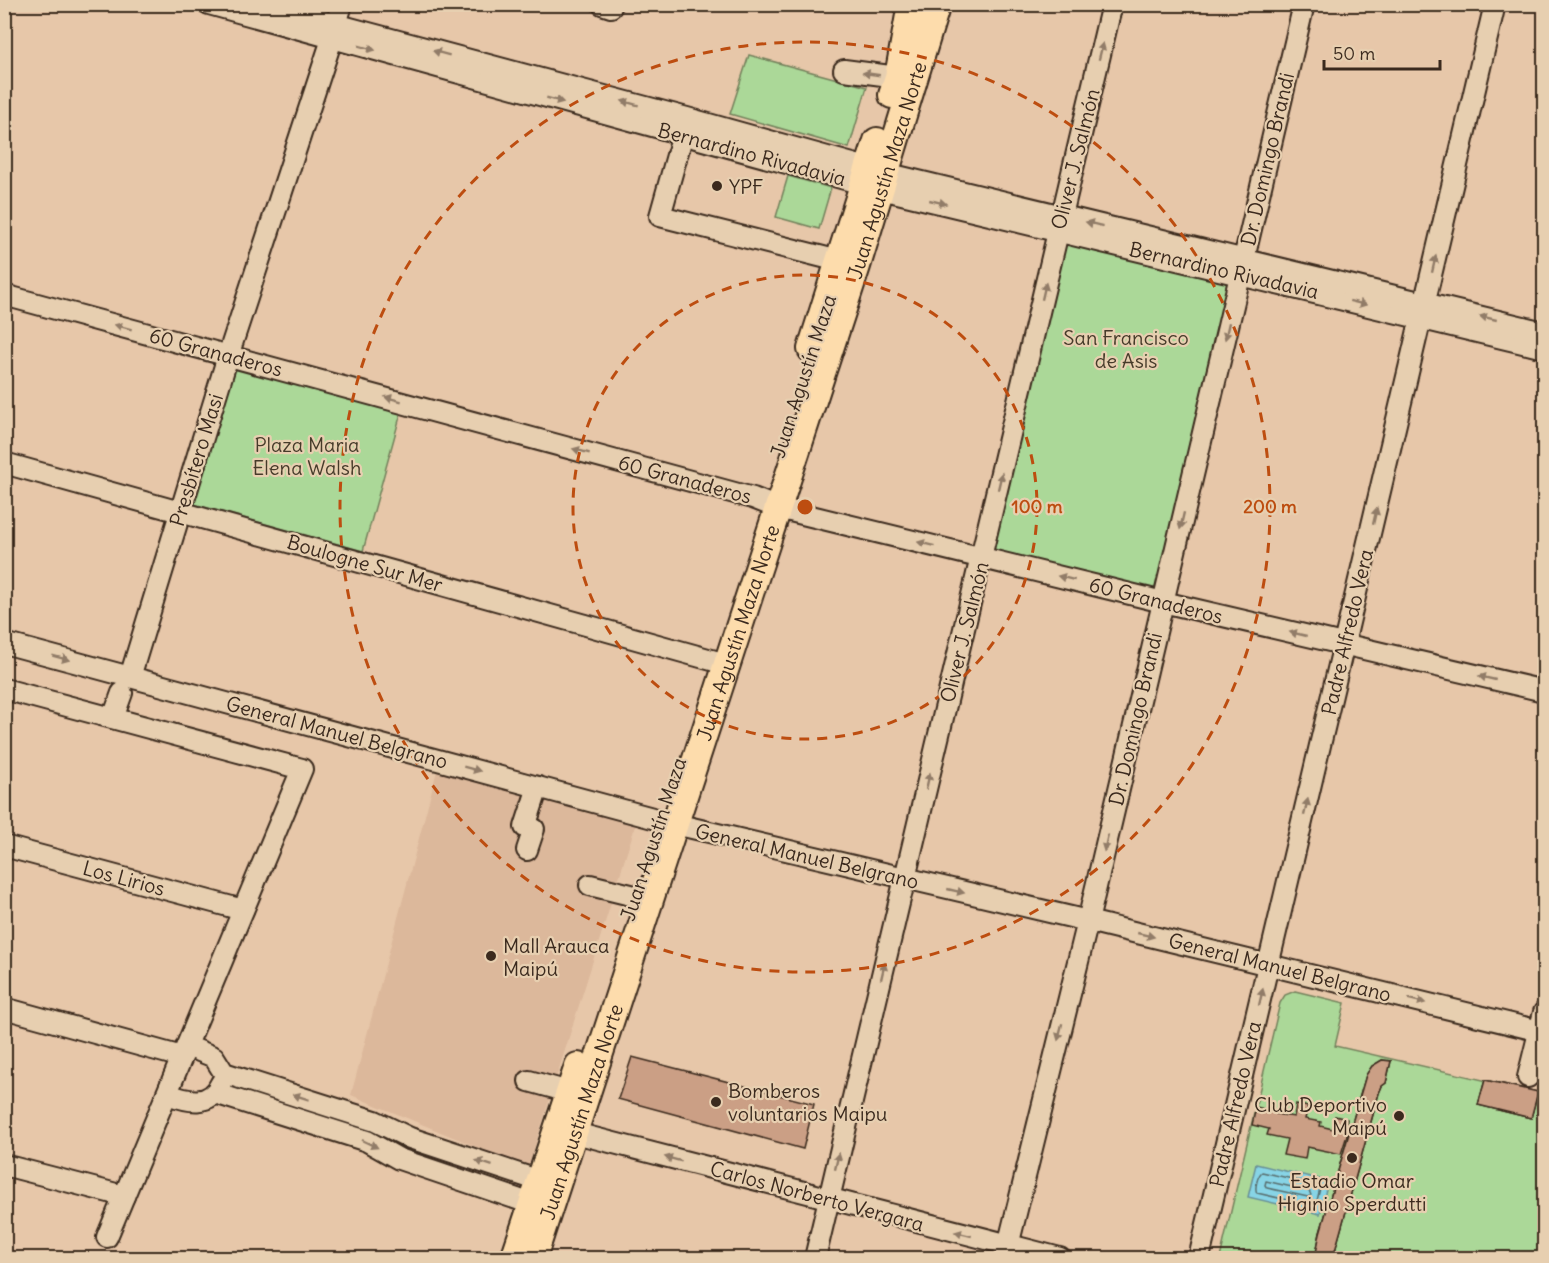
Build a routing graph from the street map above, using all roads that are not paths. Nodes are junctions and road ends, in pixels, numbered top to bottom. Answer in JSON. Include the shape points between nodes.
{"nodes":[{"id":1,"x":209,"y":4,"type":"edge"},
{"id":2,"x":260,"y":4,"type":"edge"},
{"id":3,"x":342,"y":4,"type":"edge"},
{"id":4,"x":911,"y":4,"type":"edge"},
{"id":5,"x":1113,"y":4,"type":"edge"},
{"id":6,"x":1304,"y":4,"type":"edge"},
{"id":7,"x":1496,"y":4,"type":"edge"},
{"id":8,"x":934,"y":13,"type":"edge"},
{"id":9,"x":334,"y":32,"type":"junction"},
{"id":10,"x":844,"y":70,"type":"dead end"},
{"id":11,"x":898,"y":77,"type":"junction"},
{"id":12,"x":685,"y":127,"type":"junction"},
{"id":13,"x":875,"y":179,"type":"junction"},
{"id":14,"x":1060,"y":223,"type":"junction"},
{"id":15,"x":839,"y":261,"type":"junction"},
{"id":16,"x":1241,"y":267,"type":"junction"},
{"id":17,"x":4,"y":295,"type":"edge"},
{"id":18,"x":1423,"y":311,"type":"junction"},
{"id":19,"x":1545,"y":332,"type":"edge"},
{"id":20,"x":1545,"y":348,"type":"edge"},
{"id":21,"x":228,"y":356,"type":"junction"},
{"id":22,"x":4,"y":463,"type":"edge"},
{"id":23,"x":771,"y":504,"type":"junction"},
{"id":24,"x":180,"y":511,"type":"junction"},
{"id":25,"x":982,"y":558,"type":"junction"},
{"id":26,"x":1163,"y":602,"type":"junction"},
{"id":27,"x":4,"y":643,"type":"edge"},
{"id":28,"x":1344,"y":645,"type":"junction"},
{"id":29,"x":718,"y":662,"type":"junction"},
{"id":30,"x":126,"y":685,"type":"junction"},
{"id":31,"x":4,"y":689,"type":"edge"},
{"id":32,"x":1545,"y":691,"type":"edge"},
{"id":33,"x":113,"y":718,"type":"junction"},
{"id":34,"x":538,"y":787,"type":"junction"},
{"id":35,"x":667,"y":822,"type":"junction"},
{"id":36,"x":4,"y":846,"type":"edge"},
{"id":37,"x":527,"y":850,"type":"dead end"},
{"id":38,"x":905,"y":879,"type":"junction"},
{"id":39,"x":590,"y":885,"type":"dead end"},
{"id":40,"x":635,"y":896,"type":"junction"},
{"id":41,"x":243,"y":910,"type":"junction"},
{"id":42,"x":1088,"y":921,"type":"junction"},
{"id":43,"x":1268,"y":964,"type":"junction"},
{"id":44,"x":4,"y":1008,"type":"edge"},
{"id":45,"x":1543,"y":1025,"type":"edge"},
{"id":46,"x":185,"y":1051,"type":"junction"},
{"id":47,"x":224,"y":1073,"type":"junction"},
{"id":48,"x":1528,"y":1077,"type":"dead end"},
{"id":49,"x":529,"y":1081,"type":"dead end"},
{"id":50,"x":569,"y":1092,"type":"junction"},
{"id":51,"x":215,"y":1093,"type":"junction"},
{"id":52,"x":167,"y":1094,"type":"junction"},
{"id":53,"x":575,"y":1133,"type":"junction"},
{"id":54,"x":4,"y":1165,"type":"edge"},
{"id":55,"x":536,"y":1193,"type":"junction"},
{"id":56,"x":124,"y":1196,"type":"junction"},
{"id":57,"x":828,"y":1200,"type":"junction"},
{"id":58,"x":108,"y":1237,"type":"dead end"},
{"id":59,"x":1007,"y":1252,"type":"edge"},
{"id":60,"x":514,"y":1258,"type":"edge"},
{"id":61,"x":533,"y":1258,"type":"edge"},
{"id":62,"x":814,"y":1258,"type":"edge"},
{"id":63,"x":1060,"y":1258,"type":"edge"},
{"id":64,"x":1199,"y":1258,"type":"edge"}],
"edges":[{"from":1,"to":9,"type":"street","name":"Bernardino Rivadavia"},
{"from":2,"to":9,"type":"street","name":"Bernardino Rivadavia"},
{"from":3,"to":9,"type":"street","name":"Presbítero Masi"},
{"from":4,"to":11,"type":"main road","name":"Juan Agustín Maza"},
{"from":14,"to":5,"type":"street","name":"Oliver J. Salmón","one_way":true},
{"from":6,"to":16,"type":"street","name":"Dr. Domingo Brandi"},
{"from":18,"to":7,"type":"street","name":"Padre Alfredo Vera","one_way":true},
{"from":8,"to":13,"type":"main road","name":"Juan Agustín Maza Norte"},
{"from":9,"to":12,"type":"street","name":"Bernardino Rivadavia"},
{"from":9,"to":21,"type":"street","name":"Presbítero Masi"},
{"from":11,"to":10,"type":"street","one_way":true},
{"from":11,"to":13,"type":"main road","name":"Juan Agustín Maza"},
{"from":12,"to":13,"type":"street","name":"Bernardino Rivadavia"},
{"from":12,"to":15,"type":"street","via":[[660,216]]},
{"from":13,"to":14,"type":"street","name":"Bernardino Rivadavia"},
{"from":13,"to":15,"type":"main road","name":"Juan Agustín Maza"},
{"from":13,"to":23,"type":"main road","name":"Juan Agustín Maza Norte"},
{"from":14,"to":16,"type":"street","name":"Bernardino Rivadavia"},
{"from":25,"to":14,"type":"street","name":"Oliver J. Salmón","one_way":true},
{"from":15,"to":23,"type":"main road","name":"Juan Agustín Maza"},
{"from":16,"to":18,"type":"street","name":"Bernardino Rivadavia"},
{"from":16,"to":26,"type":"street","name":"Dr. Domingo Brandi","one_way":true},
{"from":21,"to":17,"type":"street","name":"60 Granaderos","one_way":true},
{"from":19,"to":18,"type":"street","name":"Bernardino Rivadavia","one_way":true},
{"from":18,"to":20,"type":"street","name":"Bernardino Rivadavia"},
{"from":28,"to":18,"type":"street","name":"Padre Alfredo Vera","one_way":true},
{"from":23,"to":21,"type":"street","name":"60 Granaderos","one_way":true},
{"from":21,"to":24,"type":"street","name":"Presbítero Masi"},
{"from":22,"to":24,"type":"street","name":"Boulogne Sur Mer"},
{"from":25,"to":23,"type":"street","name":"60 Granaderos","one_way":true},
{"from":23,"to":29,"type":"main road","name":"Juan Agustín Maza Norte"},
{"from":24,"to":29,"type":"street","name":"Boulogne Sur Mer"},
{"from":24,"to":30,"type":"street","name":"Presbítero Masi"},
{"from":26,"to":25,"type":"street","name":"60 Granaderos","one_way":true},
{"from":38,"to":25,"type":"street","name":"Oliver J. Salmón","one_way":true},
{"from":28,"to":26,"type":"street","name":"60 Granaderos","one_way":true},
{"from":26,"to":42,"type":"street","name":"Dr. Domingo Brandi","one_way":true},
{"from":27,"to":30,"type":"street","name":"General Manuel Belgrano","one_way":true},
{"from":32,"to":28,"type":"street","name":"60 Granaderos","one_way":true},
{"from":43,"to":28,"type":"street","name":"Padre Alfredo Vera","one_way":true},
{"from":29,"to":35,"type":"main road","name":"Juan Agustín Maza Norte"},
{"from":30,"to":33,"type":"street","name":"Presbítero Masi"},
{"from":30,"to":34,"type":"street","name":"General Manuel Belgrano","one_way":true},
{"from":31,"to":33,"type":"street"},
{"from":33,"to":41,"type":"street","via":[[302,769]]},
{"from":34,"to":35,"type":"street","name":"General Manuel Belgrano"},
{"from":34,"to":37,"type":"street"},
{"from":35,"to":38,"type":"street","name":"General Manuel Belgrano"},
{"from":35,"to":40,"type":"main road","name":"Juan Agustín Maza"},
{"from":35,"to":53,"type":"main road","name":"Juan Agustín Maza Norte"},
{"from":36,"to":41,"type":"street","name":"Los Lirios"},
{"from":38,"to":42,"type":"street","name":"General Manuel Belgrano","one_way":true},
{"from":57,"to":38,"type":"street","name":"Oliver J. Salmón","one_way":true},
{"from":39,"to":40,"type":"street"},
{"from":40,"to":50,"type":"main road","name":"Juan Agustín Maza"},
{"from":41,"to":46,"type":"street"},
{"from":42,"to":43,"type":"street","name":"General Manuel Belgrano","one_way":true},
{"from":42,"to":59,"type":"street","name":"Dr. Domingo Brandi","one_way":true},
{"from":43,"to":45,"type":"street","name":"General Manuel Belgrano","one_way":true},
{"from":64,"to":43,"type":"street","name":"Padre Alfredo Vera","one_way":true},
{"from":44,"to":46,"type":"street"},
{"from":45,"to":48,"type":"street"},
{"from":46,"to":47,"type":"street","via":[[214,1057]]},
{"from":46,"to":52,"type":"street"},
{"from":47,"to":51,"type":"street"},
{"from":55,"to":47,"type":"street","one_way":true,"via":[[375,1121]]},
{"from":49,"to":50,"type":"street"},
{"from":50,"to":55,"type":"main road","name":"Juan Agustín Maza"},
{"from":51,"to":52,"type":"street","via":[[194,1102]]},
{"from":51,"to":55,"type":"street","one_way":true,"via":[[367,1141],[399,1159]]},
{"from":52,"to":56,"type":"street"},
{"from":57,"to":53,"type":"street","name":"Carlos Norberto Vergara","one_way":true},
{"from":53,"to":61,"type":"main road","name":"Juan Agustín Maza Norte"},
{"from":54,"to":56,"type":"street"},
{"from":55,"to":60,"type":"main road","name":"Juan Agustín Maza"},
{"from":56,"to":58,"type":"street"},
{"from":59,"to":57,"type":"street","name":"Carlos Norberto Vergara","one_way":true},
{"from":57,"to":62,"type":"street","name":"Oliver J. Salmón"},
{"from":59,"to":63,"type":"street","name":"Carlos Norberto Vergara"}]}
